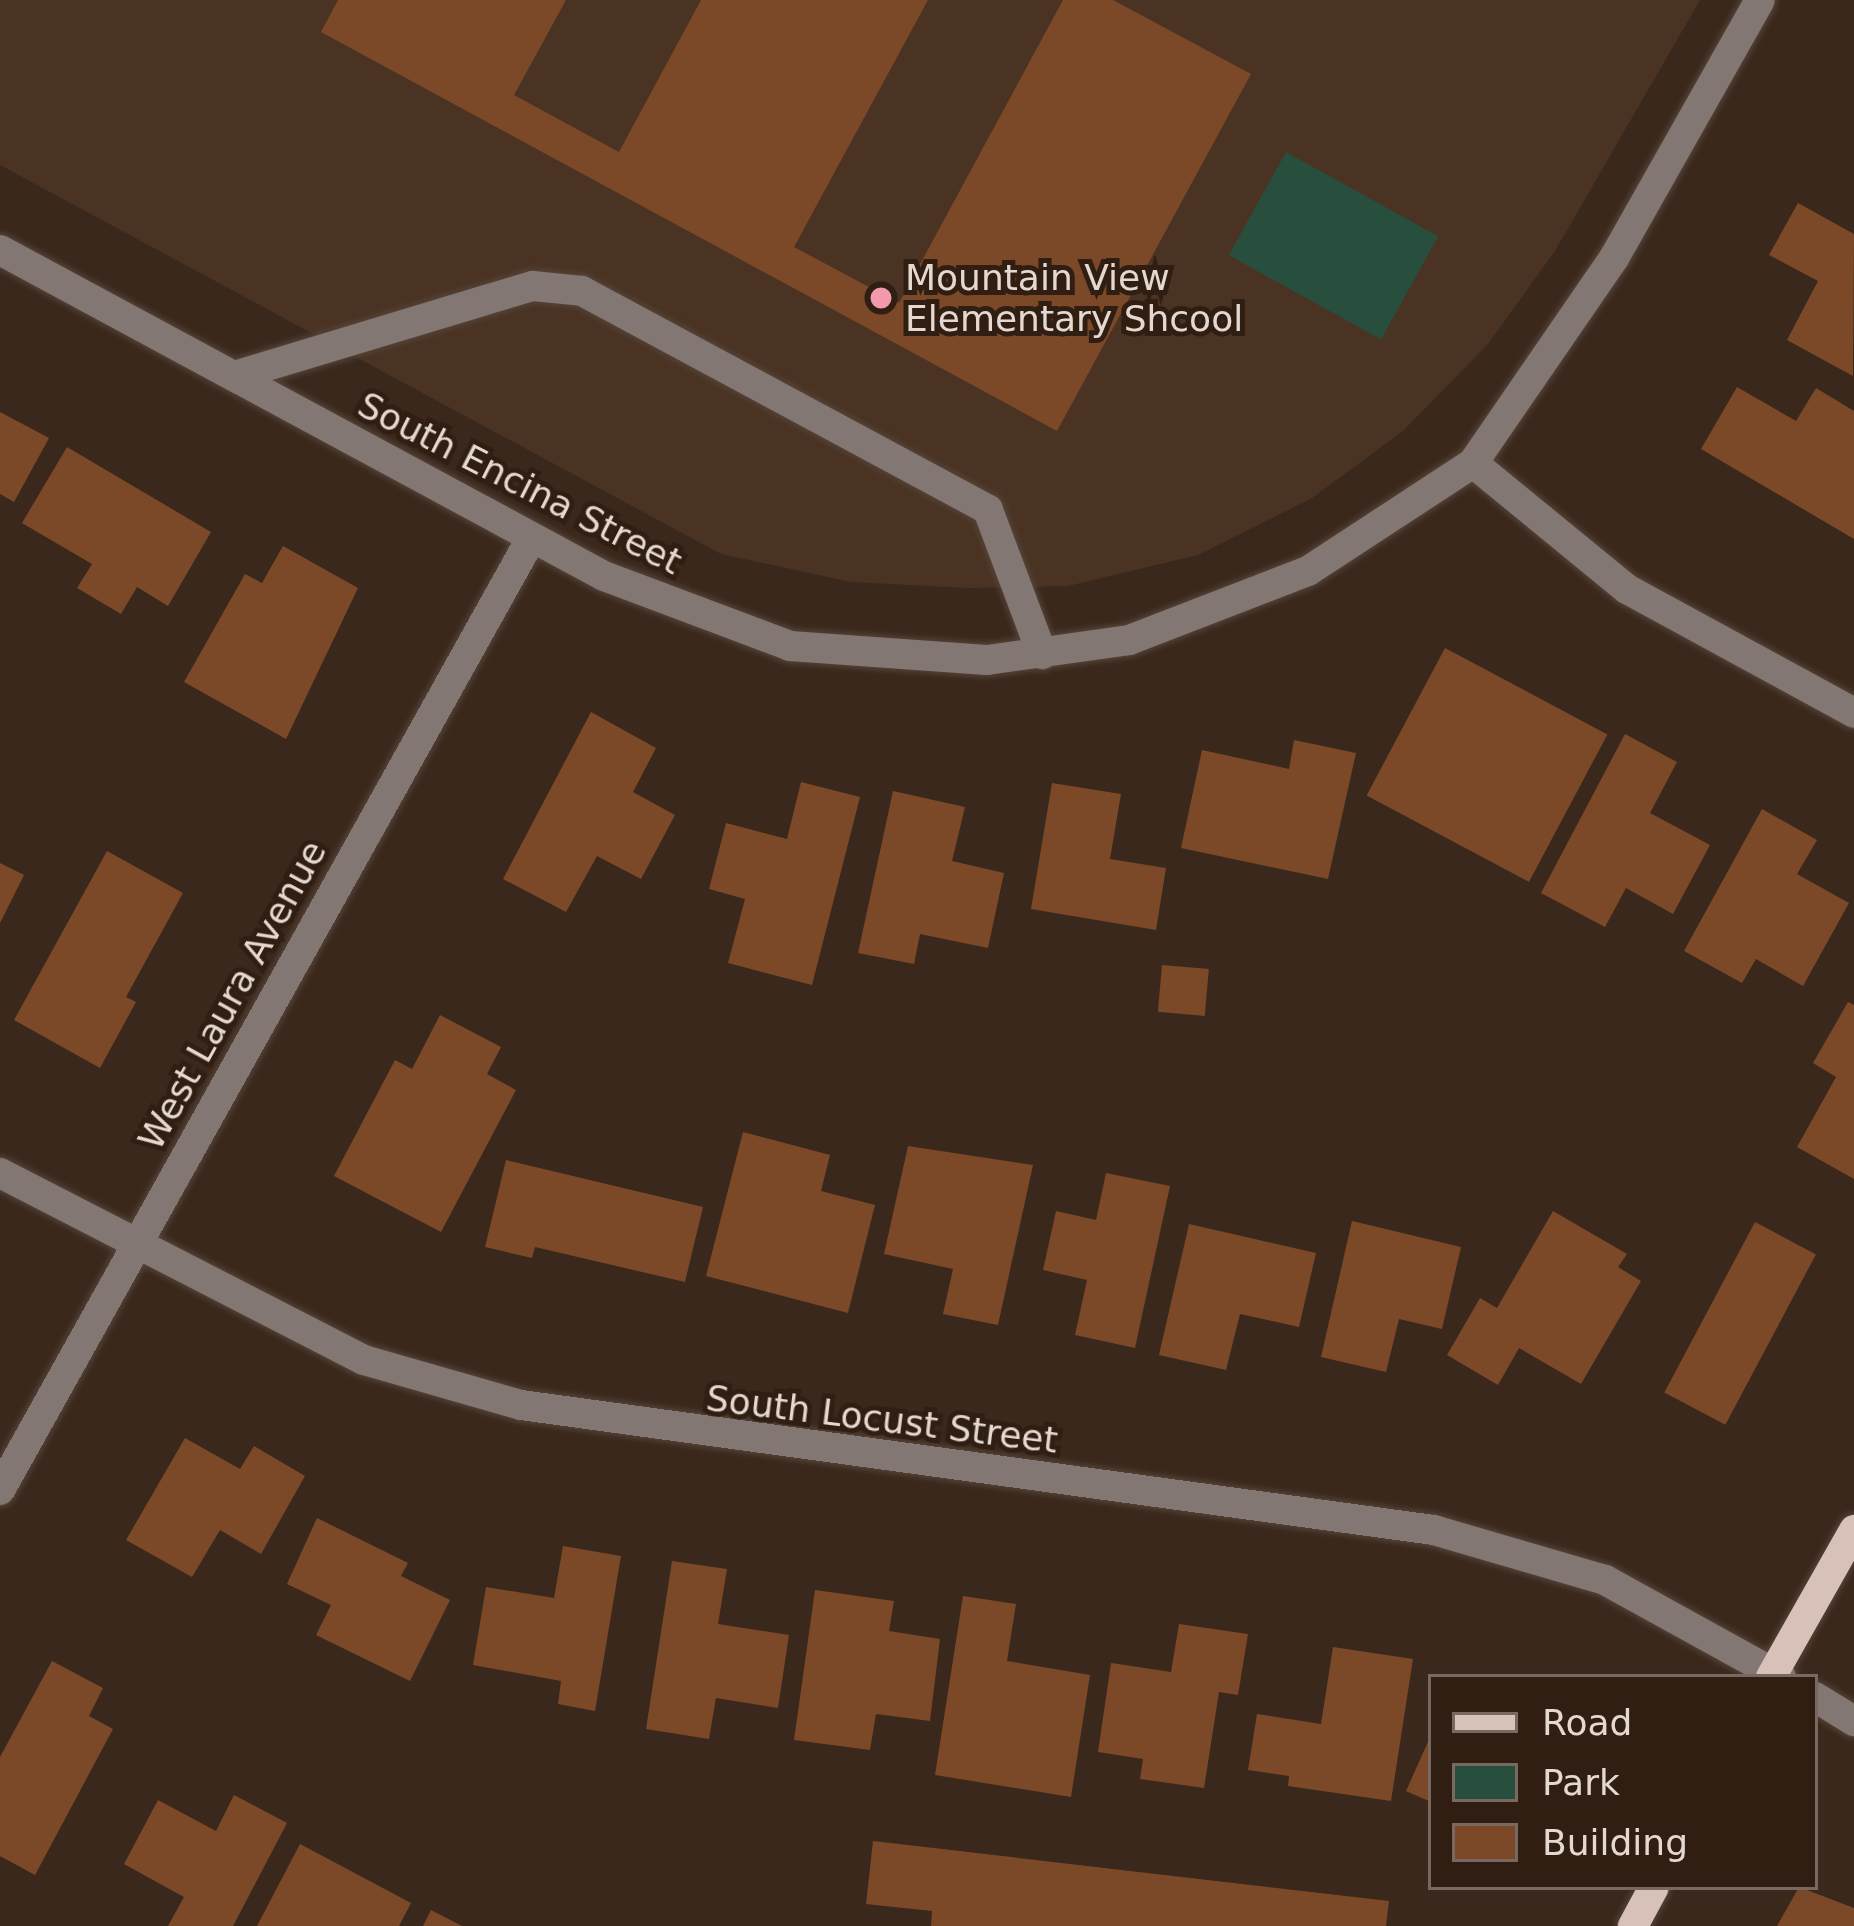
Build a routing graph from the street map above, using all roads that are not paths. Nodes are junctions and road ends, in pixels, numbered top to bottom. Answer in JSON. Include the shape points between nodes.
{"nodes":[{"id":1,"x":1760,"y":0,"type":"edge"},
{"id":2,"x":0,"y":250,"type":"edge"},
{"id":3,"x":234,"y":376,"type":"junction"},
{"id":4,"x":1473,"y":463,"type":"junction"},
{"id":5,"x":532,"y":537,"type":"junction"},
{"id":6,"x":1042,"y":655,"type":"junction"},
{"id":7,"x":1854,"y":713,"type":"edge"},
{"id":8,"x":0,"y":1173,"type":"edge"},
{"id":9,"x":136,"y":1247,"type":"junction"},
{"id":10,"x":0,"y":1490,"type":"edge"},
{"id":11,"x":1854,"y":1530,"type":"edge"},
{"id":12,"x":1771,"y":1674,"type":"edge"},
{"id":13,"x":1776,"y":1674,"type":"edge"},
{"id":14,"x":1818,"y":1699,"type":"edge"},
{"id":15,"x":1854,"y":1721,"type":"edge"},
{"id":16,"x":1652,"y":1890,"type":"edge"},
{"id":17,"x":1633,"y":1926,"type":"edge"}],
"edges":[{"from":1,"to":4,"type":"street","via":[[1614,258]]},
{"from":2,"to":3,"type":"street","name":"South Encina Street"},
{"from":3,"to":5,"type":"street","name":"South Encina Street"},
{"from":3,"to":6,"type":"street","via":[[532,286],[582,290],[988,511]]},
{"from":4,"to":6,"type":"street","name":"South Encina Street","via":[[1309,571],[1205,617]]},
{"from":4,"to":7,"type":"street","via":[[1627,589]]},
{"from":5,"to":6,"type":"street","name":"South Encina Street","via":[[666,603],[790,646],[887,660]]},
{"from":5,"to":9,"type":"street","name":"West Laura Avenue"},
{"from":8,"to":9,"type":"street","name":"South Locust Street"},
{"from":9,"to":10,"type":"street","name":"West Laura Avenue"},
{"from":9,"to":12,"type":"street","name":"South Locust Street","via":[[364,1360],[521,1406],[1434,1530],[1604,1580]]},
{"from":11,"to":13,"type":"main road"},
{"from":14,"to":15,"type":"street"},
{"from":16,"to":17,"type":"main road"}]}
